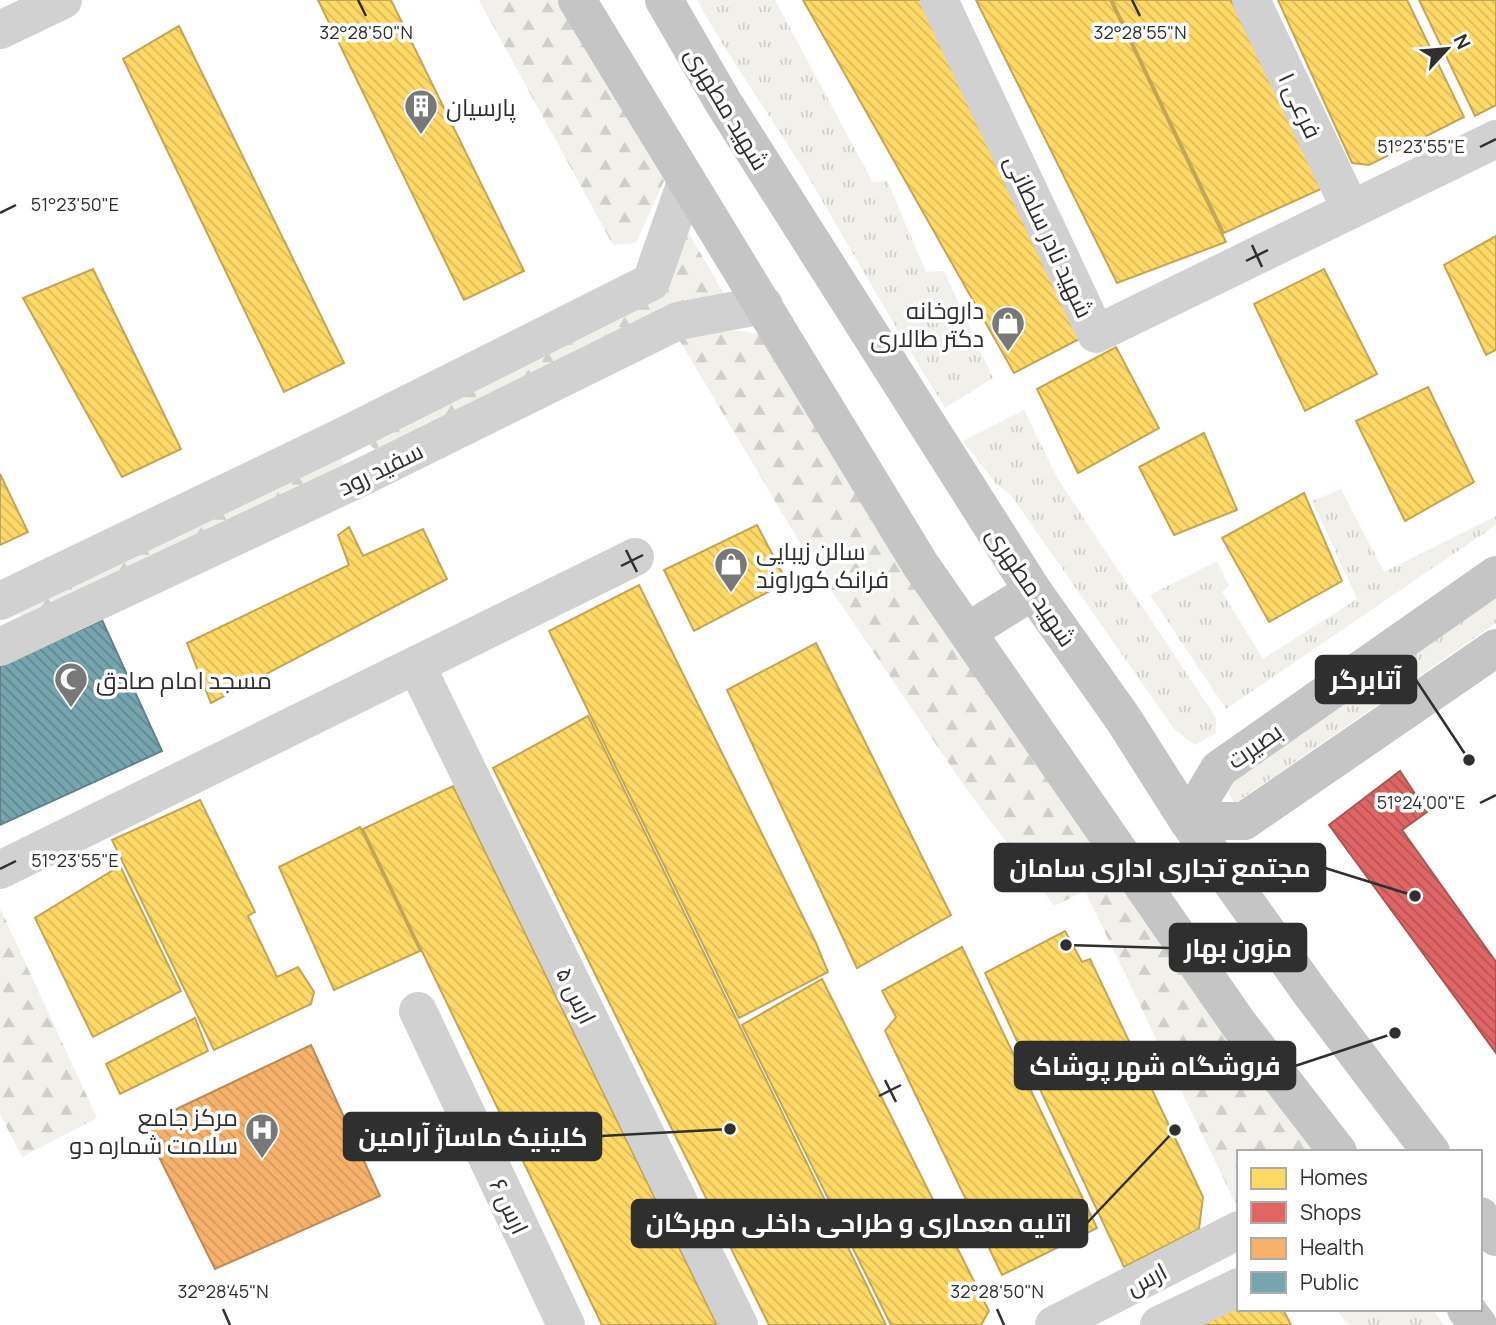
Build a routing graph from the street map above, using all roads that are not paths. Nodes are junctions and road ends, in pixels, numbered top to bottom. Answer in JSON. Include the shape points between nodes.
{"nodes":[{"id":1,"x":63,"y":0,"type":"edge"},
{"id":2,"x":577,"y":0,"type":"edge"},
{"id":3,"x":664,"y":0,"type":"edge"},
{"id":4,"x":939,"y":0,"type":"edge"},
{"id":5,"x":1251,"y":0,"type":"edge"},
{"id":6,"x":0,"y":30,"type":"edge"},
{"id":7,"x":1496,"y":139,"type":"edge"},
{"id":8,"x":686,"y":182,"type":"junction"},
{"id":9,"x":1351,"y":210,"type":"junction"},
{"id":10,"x":764,"y":305,"type":"junction"},
{"id":11,"x":342,"y":437,"type":"junction"},
{"id":12,"x":362,"y":477,"type":"junction"},
{"id":13,"x":635,"y":556,"type":"dead end"},
{"id":14,"x":1496,"y":575,"type":"edge"},
{"id":15,"x":1033,"y":591,"type":"junction"},
{"id":16,"x":0,"y":601,"type":"edge"},
{"id":17,"x":967,"y":632,"type":"junction"},
{"id":18,"x":4,"y":633,"type":"edge"},
{"id":19,"x":1496,"y":648,"type":"edge"},
{"id":20,"x":416,"y":665,"type":"junction"},
{"id":21,"x":1188,"y":821,"type":"junction"},
{"id":22,"x":0,"y":870,"type":"edge"},
{"id":23,"x":418,"y":1011,"type":"dead end"},
{"id":24,"x":1336,"y":1150,"type":"edge"},
{"id":25,"x":1429,"y":1150,"type":"edge"},
{"id":26,"x":1482,"y":1219,"type":"edge"},
{"id":27,"x":1237,"y":1231,"type":"edge"},
{"id":28,"x":1496,"y":1237,"type":"edge"},
{"id":29,"x":1237,"y":1288,"type":"edge"},
{"id":30,"x":1467,"y":1311,"type":"edge"},
{"id":31,"x":1076,"y":1320,"type":"edge"},
{"id":32,"x":566,"y":1325,"type":"edge"},
{"id":33,"x":739,"y":1325,"type":"edge"},
{"id":34,"x":1159,"y":1325,"type":"edge"},
{"id":35,"x":1478,"y":1325,"type":"edge"}],
"edges":[{"from":1,"to":6,"type":"street"},
{"from":2,"to":8,"type":"main road"},
{"from":3,"to":15,"type":"main road","name":"شهید مطهری","via":[[723,102]]},
{"from":4,"to":9,"type":"street","name":"شهید نادر سلطانی","via":[[1096,334]]},
{"from":5,"to":9,"type":"street","name":"فرعی ۱"},
{"from":7,"to":9,"type":"street","name":"شهید نادر سلطانی"},
{"from":8,"to":10,"type":"main road"},
{"from":8,"to":11,"type":"street","name":"سفید رود","via":[[651,282]]},
{"from":10,"to":12,"type":"street","name":"سفید رود","via":[[678,321]]},
{"from":10,"to":17,"type":"main road","via":[[920,564]]},
{"from":11,"to":12,"type":"street"},
{"from":11,"to":16,"type":"street","name":"سفید رود"},
{"from":12,"to":18,"type":"street","name":"سفید رود"},
{"from":13,"to":20,"type":"street"},
{"from":14,"to":21,"type":"main road","name":"بصیرت","via":[[1219,769]]},
{"from":15,"to":17,"type":"main road"},
{"from":15,"to":21,"type":"main road","name":"شهید مطهری"},
{"from":17,"to":24,"type":"main road","via":[[1238,1023]]},
{"from":19,"to":21,"type":"main road","via":[[1244,821]]},
{"from":20,"to":22,"type":"street"},
{"from":20,"to":33,"type":"street","name":"ارس ۵"},
{"from":21,"to":25,"type":"main road","name":"شهید مطهری"},
{"from":23,"to":32,"type":"street","name":"ارس ۶"},
{"from":26,"to":28,"type":"main road"},
{"from":27,"to":31,"type":"street","name":"ارس"},
{"from":29,"to":34,"type":"street","name":"ارس"},
{"from":30,"to":35,"type":"main road"}]}
